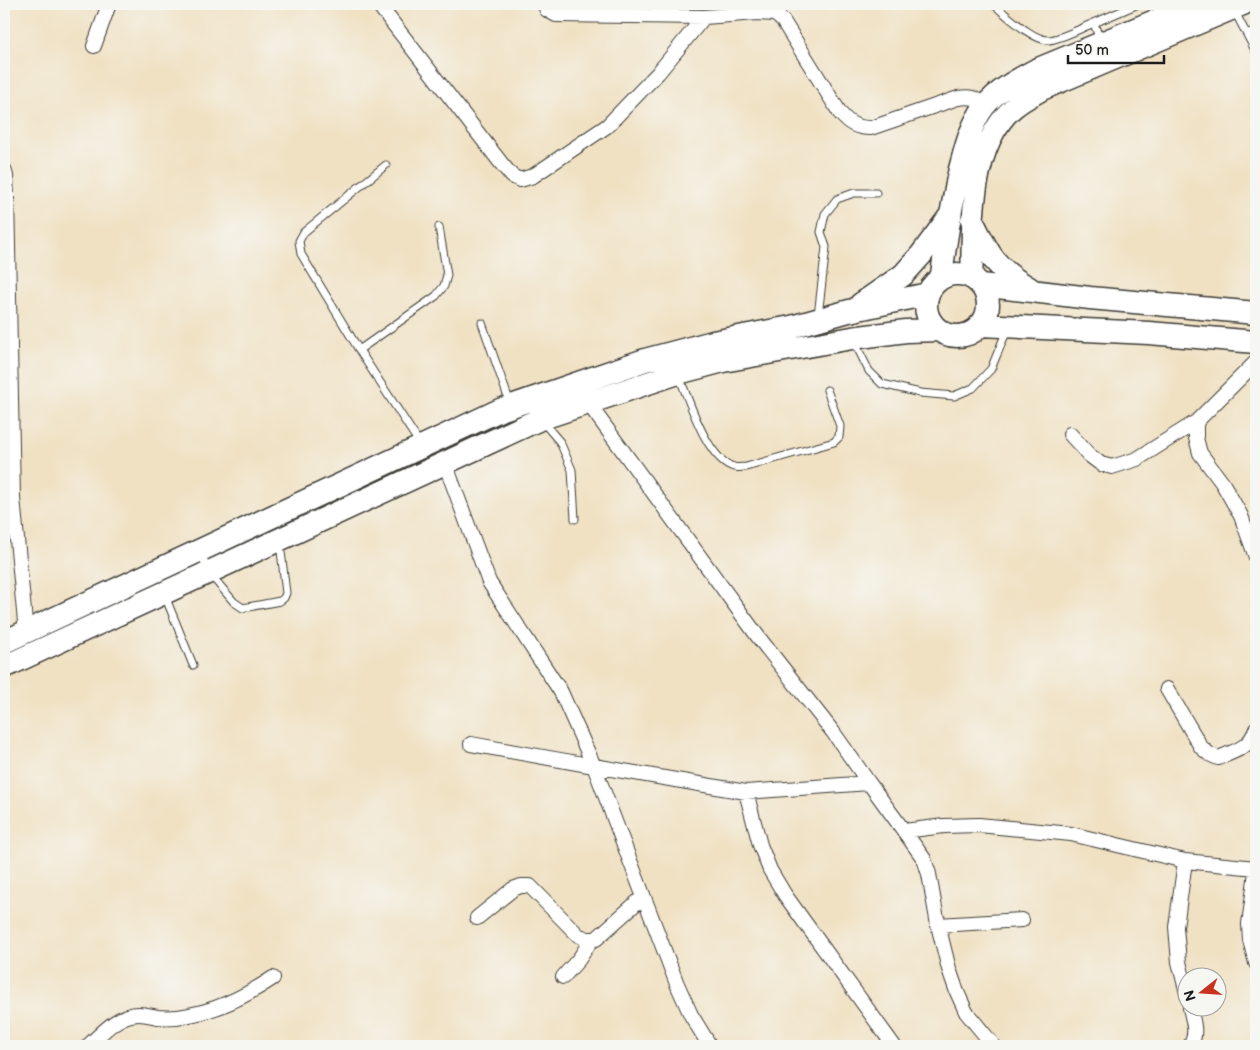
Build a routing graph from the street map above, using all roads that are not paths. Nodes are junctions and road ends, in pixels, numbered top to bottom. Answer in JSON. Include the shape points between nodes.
{"nodes":[{"id":1,"x":109,"y":4,"type":"edge"},
{"id":2,"x":378,"y":4,"type":"edge"},
{"id":3,"x":544,"y":4,"type":"edge"},
{"id":4,"x":993,"y":4,"type":"edge"},
{"id":5,"x":1138,"y":4,"type":"edge"},
{"id":6,"x":1195,"y":4,"type":"edge"},
{"id":7,"x":1238,"y":6,"type":"edge"},
{"id":8,"x":704,"y":17,"type":"junction"},
{"id":9,"x":1097,"y":32,"type":"junction"},
{"id":10,"x":1256,"y":32,"type":"edge"},
{"id":11,"x":1246,"y":33,"type":"junction"},
{"id":12,"x":94,"y":46,"type":"dead end"},
{"id":13,"x":1256,"y":52,"type":"edge"},
{"id":14,"x":984,"y":106,"type":"junction"},
{"id":15,"x":386,"y":165,"type":"dead end"},
{"id":16,"x":4,"y":169,"type":"edge"},
{"id":17,"x":876,"y":194,"type":"dead end"},
{"id":18,"x":950,"y":216,"type":"junction"},
{"id":19,"x":972,"y":220,"type":"junction"},
{"id":20,"x":439,"y":227,"type":"dead end"},
{"id":21,"x":976,"y":282,"type":"junction"},
{"id":22,"x":935,"y":286,"type":"junction"},
{"id":23,"x":1034,"y":291,"type":"junction"},
{"id":24,"x":849,"y":311,"type":"junction"},
{"id":25,"x":1256,"y":313,"type":"edge"},
{"id":26,"x":818,"y":319,"type":"junction"},
{"id":27,"x":482,"y":323,"type":"dead end"},
{"id":28,"x":980,"y":325,"type":"junction"},
{"id":29,"x":1009,"y":325,"type":"junction"},
{"id":30,"x":939,"y":330,"type":"junction"},
{"id":31,"x":852,"y":338,"type":"junction"},
{"id":32,"x":1256,"y":342,"type":"edge"},
{"id":33,"x":359,"y":350,"type":"junction"},
{"id":34,"x":1256,"y":362,"type":"edge"},
{"id":35,"x":678,"y":373,"type":"junction"},
{"id":36,"x":827,"y":390,"type":"dead end"},
{"id":37,"x":588,"y":403,"type":"junction"},
{"id":38,"x":511,"y":406,"type":"junction"},
{"id":39,"x":540,"y":419,"type":"junction"},
{"id":40,"x":1196,"y":422,"type":"junction"},
{"id":41,"x":1070,"y":434,"type":"dead end"},
{"id":42,"x":422,"y":446,"type":"junction"},
{"id":43,"x":446,"y":463,"type":"junction"},
{"id":44,"x":576,"y":519,"type":"dead end"},
{"id":45,"x":280,"y":541,"type":"junction"},
{"id":46,"x":199,"y":550,"type":"junction"},
{"id":47,"x":1256,"y":557,"type":"edge"},
{"id":48,"x":209,"y":573,"type":"junction"},
{"id":49,"x":164,"y":593,"type":"junction"},
{"id":50,"x":26,"y":632,"type":"junction"},
{"id":51,"x":4,"y":642,"type":"edge"},
{"id":52,"x":193,"y":666,"type":"dead end"},
{"id":53,"x":4,"y":667,"type":"edge"},
{"id":54,"x":1167,"y":689,"type":"dead end"},
{"id":55,"x":1256,"y":730,"type":"edge"},
{"id":56,"x":471,"y":744,"type":"dead end"},
{"id":57,"x":594,"y":766,"type":"junction"},
{"id":58,"x":869,"y":783,"type":"junction"},
{"id":59,"x":746,"y":792,"type":"junction"},
{"id":60,"x":904,"y":832,"type":"junction"},
{"id":61,"x":1185,"y":861,"type":"junction"},
{"id":62,"x":1256,"y":868,"type":"edge"},
{"id":63,"x":1256,"y":872,"type":"edge"},
{"id":64,"x":643,"y":897,"type":"junction"},
{"id":65,"x":477,"y":918,"type":"dead end"},
{"id":66,"x":1022,"y":920,"type":"dead end"},
{"id":67,"x":938,"y":925,"type":"junction"},
{"id":68,"x":592,"y":939,"type":"junction"},
{"id":69,"x":1256,"y":963,"type":"edge"},
{"id":70,"x":1181,"y":968,"type":"edge"},
{"id":71,"x":563,"y":977,"type":"dead end"},
{"id":72,"x":273,"y":978,"type":"dead end"},
{"id":73,"x":1192,"y":1018,"type":"edge"},
{"id":74,"x":88,"y":1046,"type":"edge"},
{"id":75,"x":710,"y":1046,"type":"edge"},
{"id":76,"x":894,"y":1046,"type":"edge"},
{"id":77,"x":994,"y":1046,"type":"edge"},
{"id":78,"x":1190,"y":1046,"type":"edge"}],
"edges":[{"from":1,"to":12,"type":"street"},
{"from":2,"to":8,"type":"street","via":[[501,163],[520,180],[533,176],[607,126],[658,73]]},
{"from":3,"to":8,"type":"street","via":[[556,15]]},
{"from":4,"to":9,"type":"lane","via":[[1042,40]]},
{"from":5,"to":9,"type":"lane"},
{"from":6,"to":9,"type":"main road"},
{"from":7,"to":11,"type":"lane"},
{"from":7,"to":19,"type":"main road","via":[[1043,89],[1013,108],[991,136]]},
{"from":8,"to":14,"type":"street","via":[[775,14],[783,21],[840,113],[847,122],[859,128],[871,128],[969,96]]},
{"from":9,"to":14,"type":"main road","via":[[1015,80]]},
{"from":10,"to":11,"type":"lane"},
{"from":11,"to":13,"type":"lane"},
{"from":14,"to":18,"type":"main road","via":[[966,143]]},
{"from":15,"to":33,"type":"lane","via":[[304,232],[299,241],[301,254]]},
{"from":16,"to":50,"type":"street","via":[[13,498]]},
{"from":17,"to":26,"type":"lane","via":[[854,193],[837,199],[825,214],[821,232],[826,246]]},
{"from":18,"to":22,"type":"main road"},
{"from":18,"to":24,"type":"highway","via":[[903,275]]},
{"from":19,"to":21,"type":"main road"},
{"from":19,"to":23,"type":"highway","via":[[992,258],[1003,271]]},
{"from":20,"to":33,"type":"lane","via":[[447,275],[444,286],[436,296]]},
{"from":21,"to":22,"type":"highway","via":[[952,274]]},
{"from":21,"to":23,"type":"highway"},
{"from":21,"to":28,"type":"highway","via":[[986,295],[988,305]]},
{"from":22,"to":24,"type":"highway"},
{"from":22,"to":30,"type":"highway","via":[[926,305],[928,316]]},
{"from":23,"to":25,"type":"highway"},
{"from":24,"to":26,"type":"highway"},
{"from":26,"to":38,"type":"highway","via":[[645,360]]},
{"from":27,"to":38,"type":"lane"},
{"from":28,"to":29,"type":"highway"},
{"from":28,"to":30,"type":"highway","via":[[959,336]]},
{"from":29,"to":31,"type":"lane","via":[[991,369],[973,388],[954,396],[920,394],[882,384],[869,371]]},
{"from":29,"to":32,"type":"highway"},
{"from":30,"to":31,"type":"highway"},
{"from":31,"to":35,"type":"highway","via":[[723,361]]},
{"from":33,"to":42,"type":"lane"},
{"from":34,"to":40,"type":"street"},
{"from":35,"to":36,"type":"lane","via":[[707,442],[720,458],[735,468],[834,442],[839,437],[840,426]]},
{"from":35,"to":37,"type":"highway"},
{"from":37,"to":39,"type":"highway"},
{"from":37,"to":58,"type":"street","via":[[758,638]]},
{"from":38,"to":42,"type":"highway"},
{"from":39,"to":43,"type":"highway"},
{"from":39,"to":44,"type":"lane","via":[[560,442],[572,470]]},
{"from":40,"to":41,"type":"street","via":[[1137,459],[1112,467],[1088,455]]},
{"from":40,"to":47,"type":"street","via":[[1200,453],[1241,516]]},
{"from":42,"to":46,"type":"highway"},
{"from":43,"to":45,"type":"highway"},
{"from":43,"to":57,"type":"street","via":[[490,582],[561,692]]},
{"from":45,"to":48,"type":"highway"},
{"from":45,"to":48,"type":"lane","via":[[286,593],[280,601],[242,608]]},
{"from":46,"to":48,"type":"lane"},
{"from":46,"to":50,"type":"highway"},
{"from":48,"to":49,"type":"highway"},
{"from":49,"to":52,"type":"lane"},
{"from":49,"to":53,"type":"highway"},
{"from":50,"to":51,"type":"highway"},
{"from":54,"to":55,"type":"street","via":[[1201,747],[1209,754],[1218,758],[1242,749],[1253,739]]},
{"from":56,"to":57,"type":"street"},
{"from":57,"to":59,"type":"street"},
{"from":57,"to":64,"type":"street"},
{"from":58,"to":59,"type":"street"},
{"from":58,"to":60,"type":"street"},
{"from":59,"to":76,"type":"street","via":[[760,845],[775,878]]},
{"from":60,"to":61,"type":"street","via":[[979,825],[1052,832]]},
{"from":60,"to":67,"type":"street","via":[[924,859]]},
{"from":61,"to":62,"type":"street"},
{"from":61,"to":70,"type":"street","via":[[1176,927]]},
{"from":63,"to":69,"type":"street","via":[[1249,924]]},
{"from":64,"to":68,"type":"street","via":[[596,939]]},
{"from":64,"to":75,"type":"street","via":[[677,984]]},
{"from":65,"to":68,"type":"street","via":[[513,888],[530,886],[578,935]]},
{"from":66,"to":67,"type":"street"},
{"from":67,"to":77,"type":"street","via":[[956,992],[966,1012]]},
{"from":68,"to":71,"type":"street"},
{"from":72,"to":74,"type":"street","via":[[228,1003],[189,1015],[128,1016],[109,1027]]},
{"from":73,"to":78,"type":"street","via":[[1195,1039]]}]}
